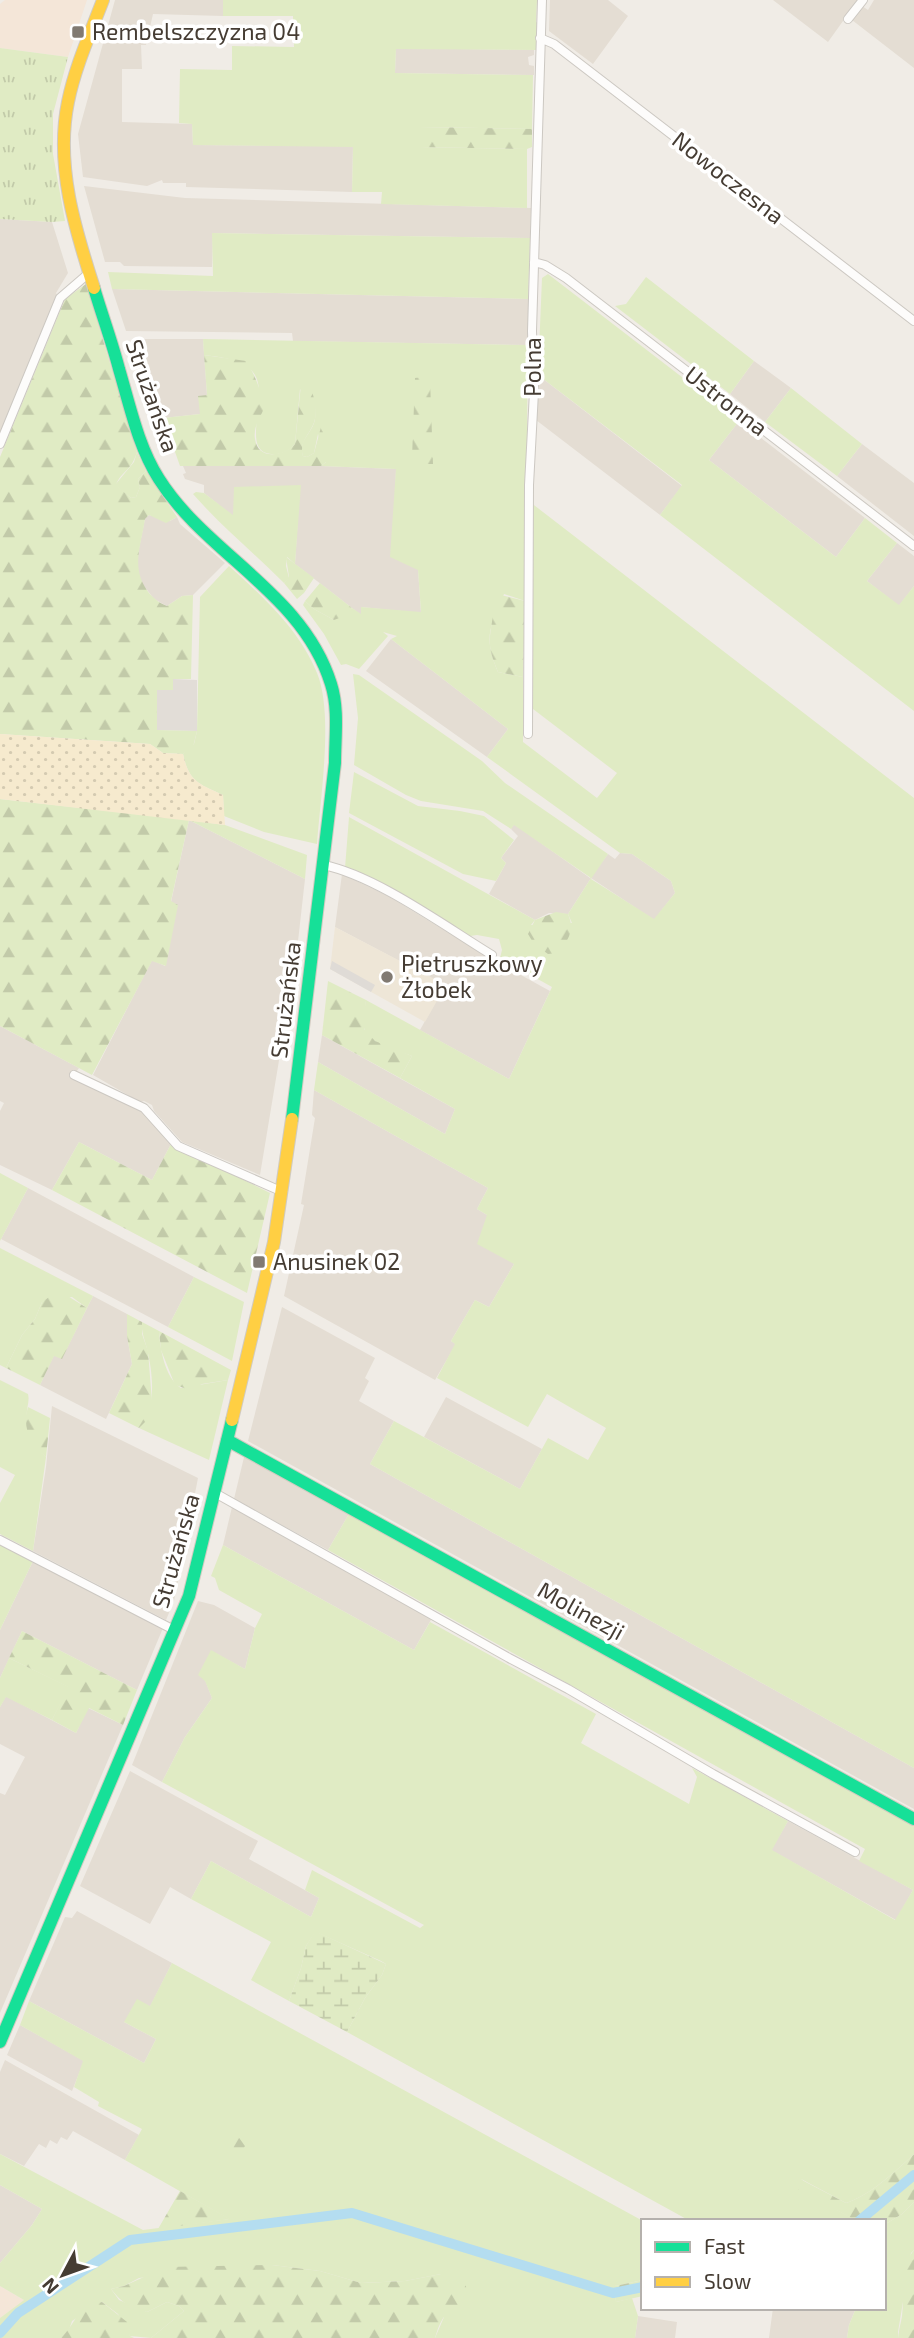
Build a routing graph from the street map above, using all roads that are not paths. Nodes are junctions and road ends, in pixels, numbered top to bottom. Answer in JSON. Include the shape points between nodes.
{"nodes":[{"id":1,"x":103,"y":0,"type":"edge"},
{"id":2,"x":542,"y":0,"type":"edge"},
{"id":3,"x":863,"y":0,"type":"edge"},
{"id":4,"x":848,"y":19,"type":"dead end"},
{"id":5,"x":540,"y":38,"type":"junction"},
{"id":6,"x":534,"y":262,"type":"junction"},
{"id":7,"x":89,"y":273,"type":"junction"},
{"id":8,"x":914,"y":321,"type":"edge"},
{"id":9,"x":0,"y":444,"type":"edge"},
{"id":10,"x":914,"y":546,"type":"edge"},
{"id":11,"x":528,"y":734,"type":"dead end"},
{"id":12,"x":323,"y":865,"type":"junction"},
{"id":13,"x":492,"y":955,"type":"dead end"},
{"id":14,"x":74,"y":1075,"type":"dead end"},
{"id":15,"x":283,"y":1192,"type":"junction"},
{"id":16,"x":227,"y":1440,"type":"junction"},
{"id":17,"x":215,"y":1493,"type":"junction"},
{"id":18,"x":0,"y":1540,"type":"edge"},
{"id":19,"x":174,"y":1630,"type":"junction"},
{"id":20,"x":914,"y":1819,"type":"edge"},
{"id":21,"x":855,"y":1852,"type":"dead end"},
{"id":22,"x":0,"y":2042,"type":"edge"}],
"edges":[{"from":1,"to":7,"type":"main road","name":"Strużańska","via":[[71,87],[64,122],[68,190]]},
{"from":2,"to":5,"type":"street","name":"Polna"},
{"from":3,"to":4,"type":"street"},
{"from":5,"to":6,"type":"street","name":"Polna"},
{"from":5,"to":8,"type":"street","name":"Nowoczesna","via":[[555,44]]},
{"from":6,"to":10,"type":"street","name":"Ustronna","via":[[566,278]]},
{"from":6,"to":11,"type":"street","name":"Polna"},
{"from":7,"to":9,"type":"street","via":[[60,298]]},
{"from":7,"to":12,"type":"main road","name":"Strużańska","via":[[144,451],[165,488],[188,518],[299,624],[331,685],[335,764]]},
{"from":12,"to":13,"type":"street","via":[[393,894]]},
{"from":12,"to":15,"type":"main road","name":"Strużańska"},
{"from":14,"to":15,"type":"street","via":[[144,1108],[178,1146]]},
{"from":15,"to":16,"type":"main road","name":"Strużańska"},
{"from":16,"to":17,"type":"main road","name":"Strużańska"},
{"from":16,"to":20,"type":"main road","name":"Molinezji"},
{"from":17,"to":19,"type":"main road","name":"Strużańska","via":[[189,1596]]},
{"from":17,"to":21,"type":"street"},
{"from":18,"to":19,"type":"street"},
{"from":19,"to":22,"type":"main road","name":"Strużańska"}]}
